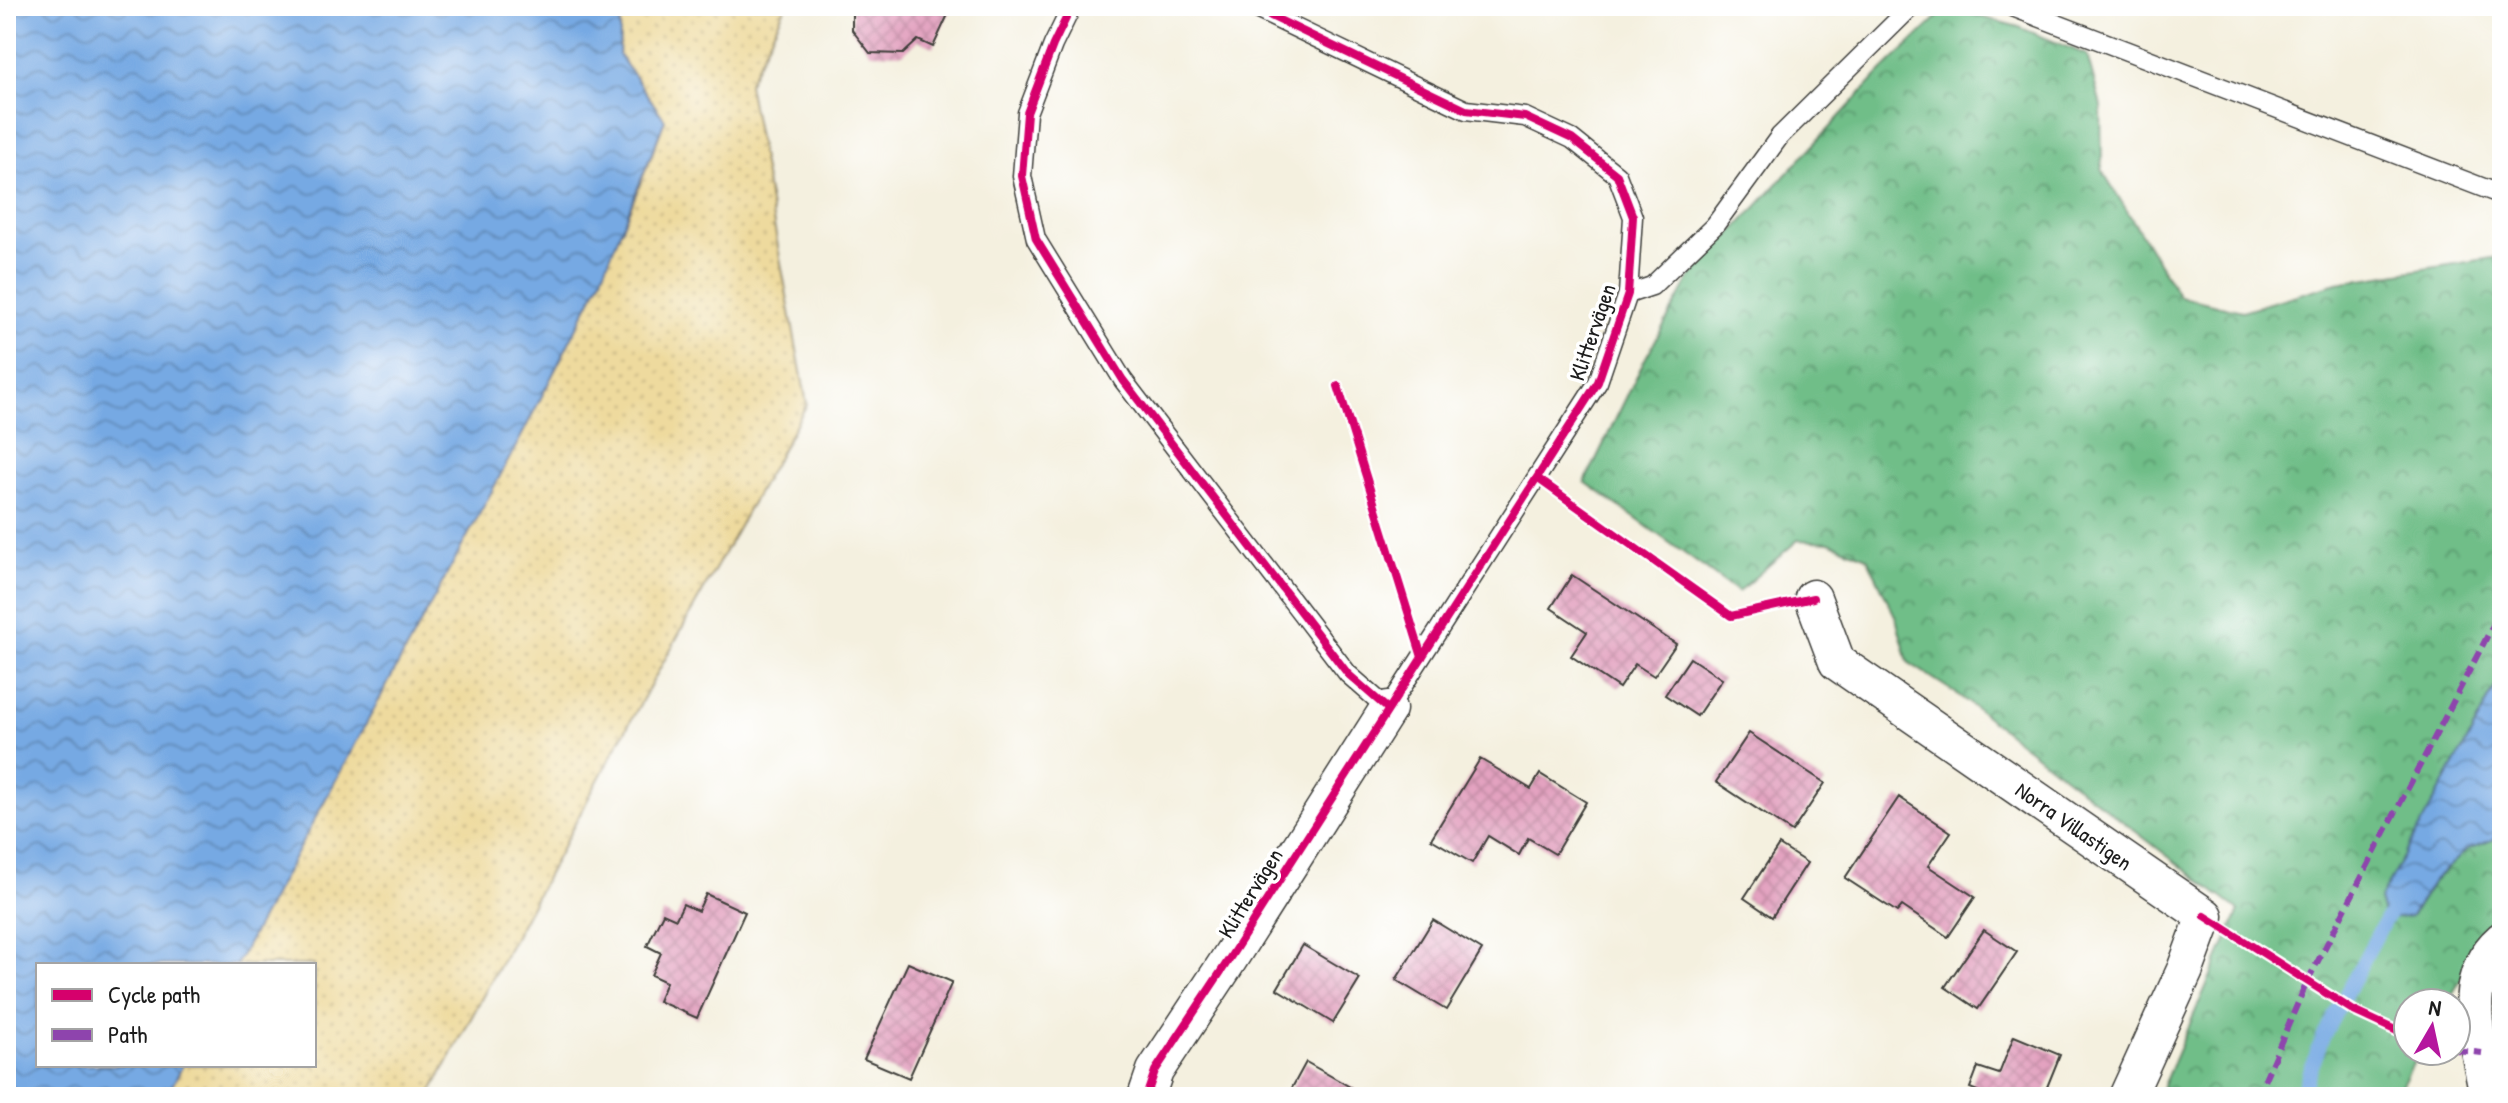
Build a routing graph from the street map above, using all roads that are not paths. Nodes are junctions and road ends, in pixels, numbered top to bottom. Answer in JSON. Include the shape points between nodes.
{"nodes":[{"id":1,"x":1072,"y":6,"type":"edge"},
{"id":2,"x":1250,"y":6,"type":"edge"},
{"id":3,"x":1912,"y":6,"type":"edge"},
{"id":4,"x":2010,"y":6,"type":"edge"},
{"id":5,"x":2502,"y":195,"type":"edge"},
{"id":6,"x":1628,"y":294,"type":"junction"},
{"id":7,"x":1813,"y":598,"type":"dead end"},
{"id":8,"x":1388,"y":709,"type":"junction"},
{"id":9,"x":2502,"y":940,"type":"edge"},
{"id":10,"x":1146,"y":1097,"type":"edge"},
{"id":11,"x":2127,"y":1097,"type":"edge"},
{"id":12,"x":2488,"y":1097,"type":"edge"}],
"edges":[{"from":1,"to":8,"type":"lane","via":[[1027,113],[1022,176],[1036,239],[1123,380],[1348,674]]},
{"from":2,"to":6,"type":"lane","name":"Klittervägen","via":[[1466,110],[1525,117],[1572,139],[1617,175],[1633,217]]},
{"from":3,"to":6,"type":"lane","via":[[1780,136],[1715,225],[1652,286]]},
{"from":4,"to":5,"type":"lane"},
{"from":6,"to":8,"type":"lane","name":"Klittervägen","via":[[1598,382]]},
{"from":7,"to":11,"type":"street","name":"Norra Villastigen","via":[[1837,662],[2205,916]]},
{"from":8,"to":10,"type":"street","name":"Klittervägen","via":[[1155,1071]]},
{"from":9,"to":12,"type":"street","via":[[2480,971],[2473,993]]}]}
